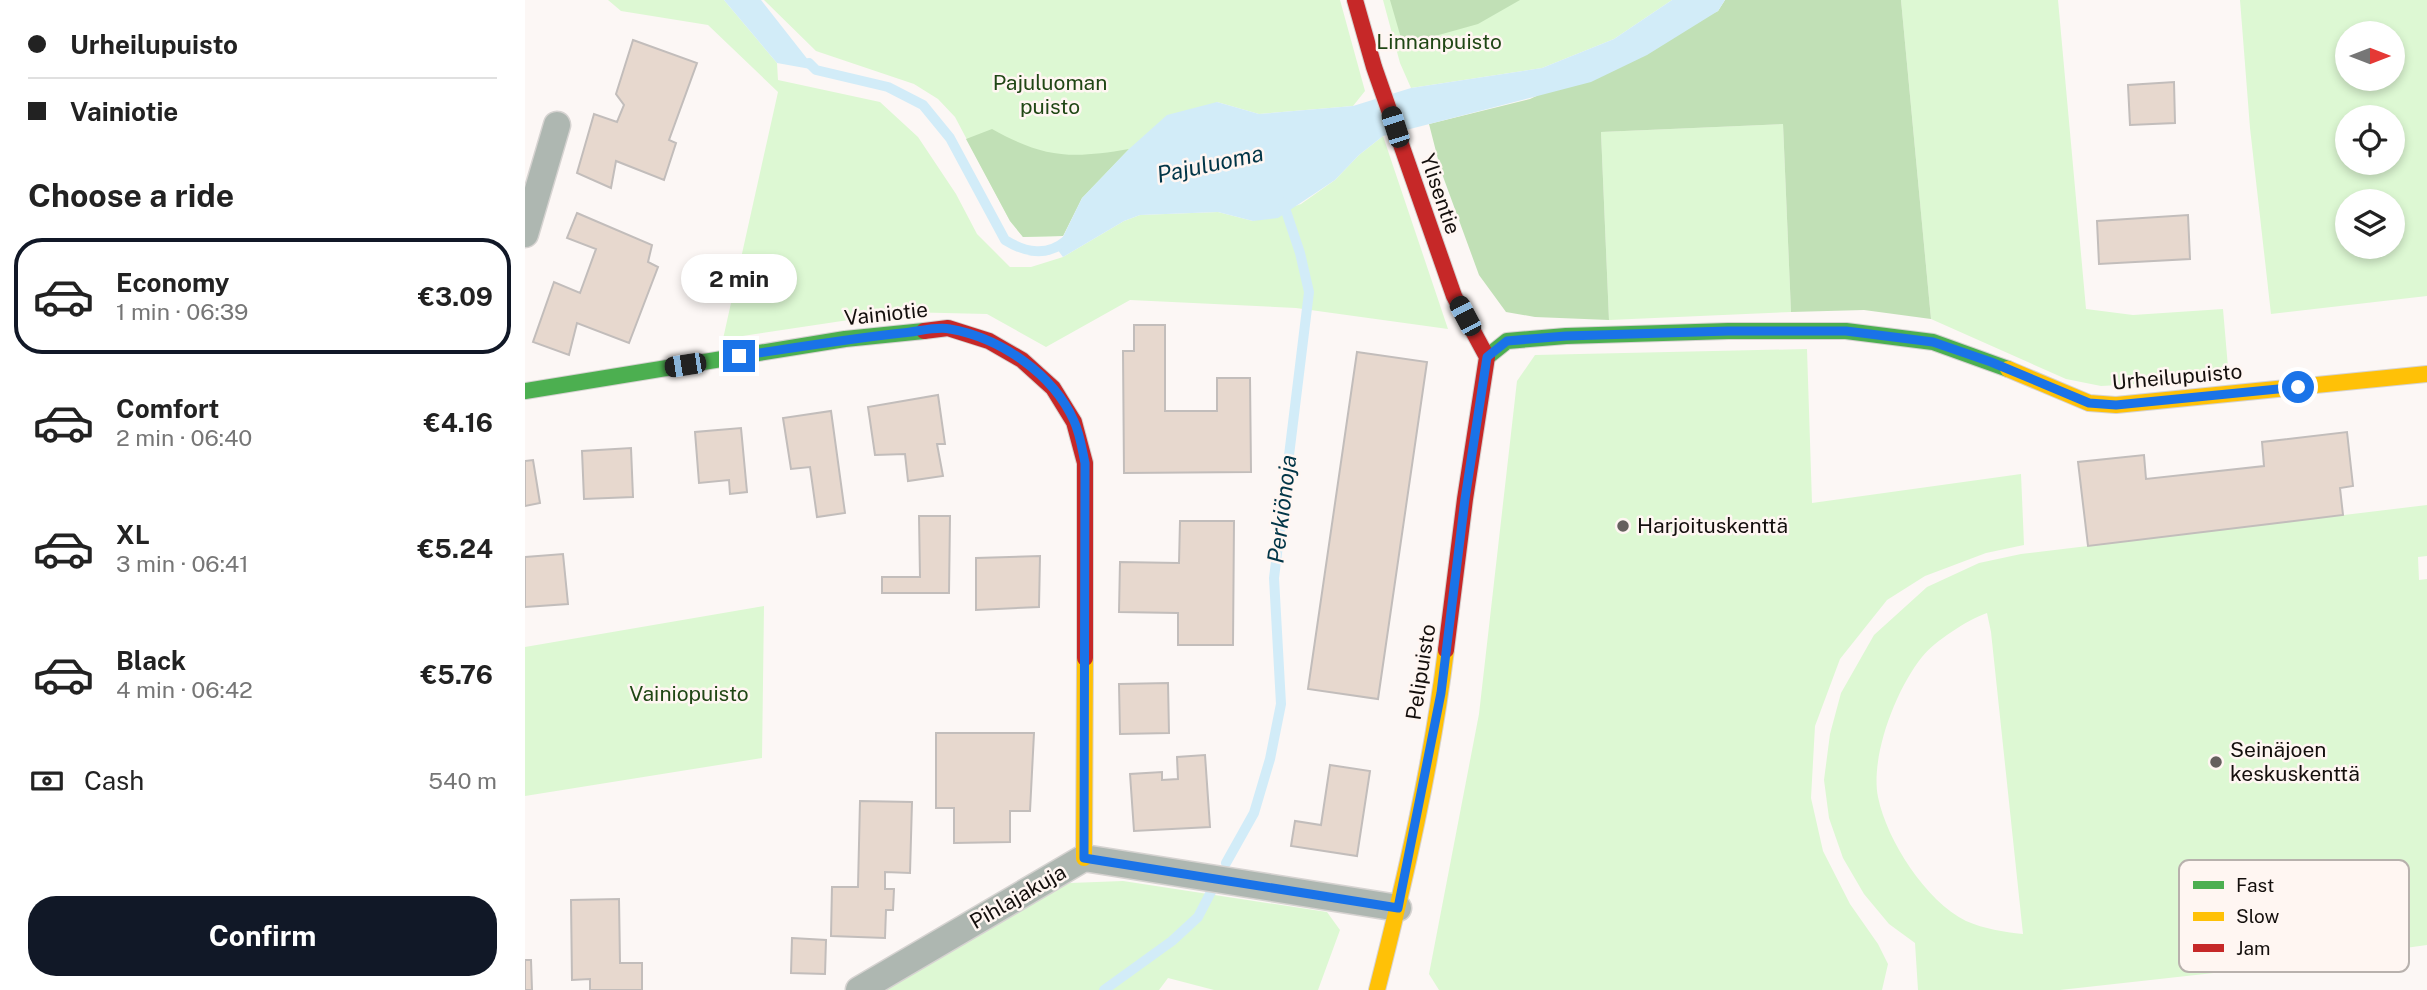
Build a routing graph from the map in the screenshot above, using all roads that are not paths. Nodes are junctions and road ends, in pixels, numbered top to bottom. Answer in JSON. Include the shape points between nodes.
{"nodes":[{"id":1,"x":1355,"y":0,"type":"edge"},
{"id":2,"x":557,"y":125,"type":"dead end"},
{"id":3,"x":527,"y":228,"type":"edge"},
{"id":4,"x":1487,"y":357,"type":"junction"},
{"id":5,"x":2427,"y":373,"type":"edge"},
{"id":6,"x":525,"y":391,"type":"edge"},
{"id":7,"x":1084,"y":858,"type":"junction"},
{"id":8,"x":1398,"y":908,"type":"junction"},
{"id":9,"x":859,"y":990,"type":"edge"},
{"id":10,"x":1377,"y":990,"type":"edge"}],
"edges":[{"from":1,"to":4,"type":"street","name":"Ylisentie","via":[[1454,296]]},
{"from":2,"to":3,"type":"street"},
{"from":4,"to":5,"type":"street","name":"Urheilupuisto","via":[[1507,341],[1566,336],[1846,331],[1933,342],[2089,403],[2116,405]]},
{"from":4,"to":8,"type":"street","name":"Pelipuisto","via":[[1441,693]]},
{"from":6,"to":7,"type":"street","name":"Vainiotie","via":[[845,339],[948,328],[989,341],[1022,360],[1061,399],[1075,422],[1085,463]]},
{"from":7,"to":8,"type":"street","name":"Pihlajakuja"},
{"from":7,"to":9,"type":"street","name":"Pihlajakuja"},
{"from":8,"to":10,"type":"street","name":"Pelipuisto"}]}
